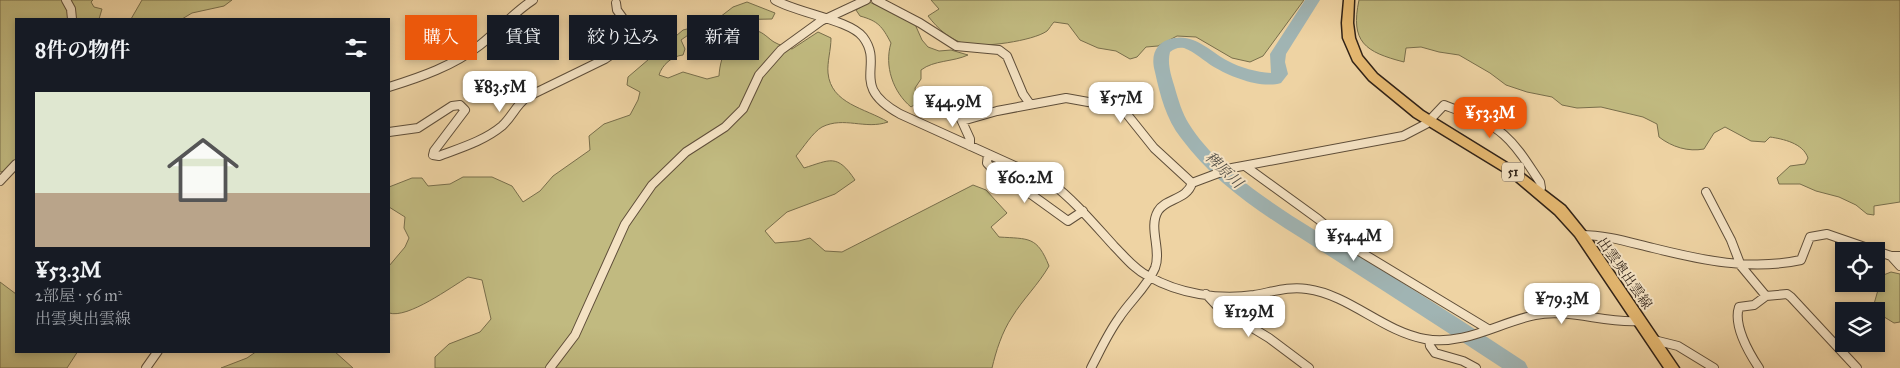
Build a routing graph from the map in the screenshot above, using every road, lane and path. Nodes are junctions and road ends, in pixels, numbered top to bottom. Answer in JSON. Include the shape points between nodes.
{"nodes":[{"id":1,"x":66,"y":0,"type":"edge"},
{"id":2,"x":533,"y":0,"type":"edge"},
{"id":3,"x":608,"y":0,"type":"edge"},
{"id":4,"x":775,"y":0,"type":"edge"},
{"id":5,"x":866,"y":0,"type":"edge"},
{"id":6,"x":876,"y":0,"type":"edge"},
{"id":7,"x":1349,"y":0,"type":"edge"},
{"id":8,"x":618,"y":2,"type":"edge"},
{"id":9,"x":72,"y":18,"type":"edge"},
{"id":10,"x":823,"y":18,"type":"junction"},
{"id":11,"x":390,"y":87,"type":"edge"},
{"id":12,"x":1030,"y":104,"type":"junction"},
{"id":13,"x":955,"y":106,"type":"dead end"},
{"id":14,"x":962,"y":121,"type":"junction"},
{"id":15,"x":1431,"y":121,"type":"junction"},
{"id":16,"x":390,"y":132,"type":"edge"},
{"id":17,"x":970,"y":146,"type":"junction"},
{"id":18,"x":988,"y":154,"type":"junction"},
{"id":19,"x":15,"y":165,"type":"edge"},
{"id":20,"x":1245,"y":166,"type":"junction"},
{"id":21,"x":0,"y":181,"type":"edge"},
{"id":22,"x":1192,"y":183,"type":"junction"},
{"id":23,"x":1539,"y":191,"type":"junction"},
{"id":24,"x":1706,"y":192,"type":"dead end"},
{"id":25,"x":1083,"y":211,"type":"junction"},
{"id":26,"x":1581,"y":235,"type":"junction"},
{"id":27,"x":1891,"y":256,"type":"junction"},
{"id":28,"x":1900,"y":256,"type":"edge"},
{"id":29,"x":1741,"y":266,"type":"junction"},
{"id":30,"x":1900,"y":266,"type":"edge"},
{"id":31,"x":1152,"y":280,"type":"junction"},
{"id":32,"x":1206,"y":294,"type":"junction"},
{"id":33,"x":1766,"y":296,"type":"junction"},
{"id":34,"x":1640,"y":321,"type":"junction"},
{"id":35,"x":1483,"y":331,"type":"junction"},
{"id":36,"x":1429,"y":340,"type":"junction"},
{"id":37,"x":1654,"y":340,"type":"junction"},
{"id":38,"x":157,"y":353,"type":"edge"},
{"id":39,"x":558,"y":364,"type":"edge"},
{"id":40,"x":146,"y":368,"type":"edge"},
{"id":41,"x":550,"y":368,"type":"edge"},
{"id":42,"x":1091,"y":368,"type":"edge"},
{"id":43,"x":1309,"y":368,"type":"edge"},
{"id":44,"x":1476,"y":368,"type":"edge"},
{"id":45,"x":1672,"y":368,"type":"edge"},
{"id":46,"x":1714,"y":368,"type":"edge"},
{"id":47,"x":1759,"y":368,"type":"edge"},
{"id":48,"x":1857,"y":368,"type":"edge"}],
"edges":[{"from":1,"to":9,"type":"street"},
{"from":2,"to":11,"type":"street","via":[[478,46],[435,72]]},
{"from":3,"to":8,"type":"street"},
{"from":4,"to":10,"type":"street","via":[[786,7]]},
{"from":5,"to":10,"type":"street"},
{"from":6,"to":12,"type":"street","via":[[956,46],[999,50],[1007,56]]},
{"from":7,"to":15,"type":"main road","name":"出雲奥出雲線","number":"51","via":[[1349,39],[1365,70],[1382,87]]},
{"from":8,"to":16,"type":"street","via":[[617,10],[636,35],[634,39],[605,60],[527,97],[504,123],[479,140],[439,156],[433,155],[465,110],[460,105],[452,106],[418,128]]},
{"from":10,"to":17,"type":"street","via":[[846,25],[863,35],[869,46],[875,95],[884,105]]},
{"from":10,"to":39,"type":"street","via":[[767,64],[744,108],[716,133],[686,152],[639,203],[625,224],[579,332]]},
{"from":12,"to":14,"type":"street"},
{"from":12,"to":22,"type":"street","via":[[1066,98],[1116,108],[1126,113],[1154,148]]},
{"from":13,"to":14,"type":"street"},
{"from":14,"to":17,"type":"street"},
{"from":15,"to":20,"type":"street","via":[[1418,131],[1403,136]]},
{"from":15,"to":23,"type":"main road","name":"出雲奥出雲線","number":"51"},
{"from":15,"to":23,"type":"street","via":[[1444,105],[1503,134],[1540,182]]},
{"from":17,"to":18,"type":"street"},
{"from":18,"to":25,"type":"street","via":[[1050,182]]},
{"from":18,"to":25,"type":"street","via":[[987,163],[1000,177],[1068,221]]},
{"from":19,"to":21,"type":"street"},
{"from":20,"to":22,"type":"street"},
{"from":20,"to":35,"type":"street","via":[[1366,256]]},
{"from":22,"to":31,"type":"street","via":[[1188,192],[1167,202],[1159,210],[1154,223],[1158,257]]},
{"from":23,"to":26,"type":"main road","name":"出雲奥出雲線","number":"51","via":[[1562,211]]},
{"from":24,"to":29,"type":"street"},
{"from":25,"to":31,"type":"street","via":[[1136,269]]},
{"from":26,"to":29,"type":"street","via":[[1612,236]]},
{"from":26,"to":34,"type":"main road","name":"出雲奥出雲線","number":"51"},
{"from":27,"to":28,"type":"street"},
{"from":27,"to":29,"type":"street","via":[[1827,234],[1810,237],[1801,260]]},
{"from":27,"to":30,"type":"street"},
{"from":29,"to":33,"type":"street"},
{"from":31,"to":32,"type":"street"},
{"from":31,"to":42,"type":"street","via":[[1120,317]]},
{"from":32,"to":36,"type":"street","via":[[1252,295],[1289,288],[1309,289],[1327,293]]},
{"from":32,"to":43,"type":"street","via":[[1221,309],[1253,327]]},
{"from":33,"to":47,"type":"street","via":[[1754,305],[1739,307],[1737,312],[1746,349]]},
{"from":33,"to":48,"type":"street","via":[[1787,294],[1791,297]]},
{"from":34,"to":35,"type":"street","via":[[1612,323],[1560,313],[1535,315]]},
{"from":34,"to":37,"type":"main road","name":"出雲奥出雲線","number":"51"},
{"from":35,"to":36,"type":"street","via":[[1452,340]]},
{"from":36,"to":44,"type":"street","via":[[1434,353],[1441,358]]},
{"from":37,"to":45,"type":"main road","name":"出雲奥出雲線","number":"51"},
{"from":37,"to":46,"type":"street","via":[[1664,340],[1690,352]]},
{"from":38,"to":40,"type":"street"},
{"from":39,"to":41,"type":"street"}]}
